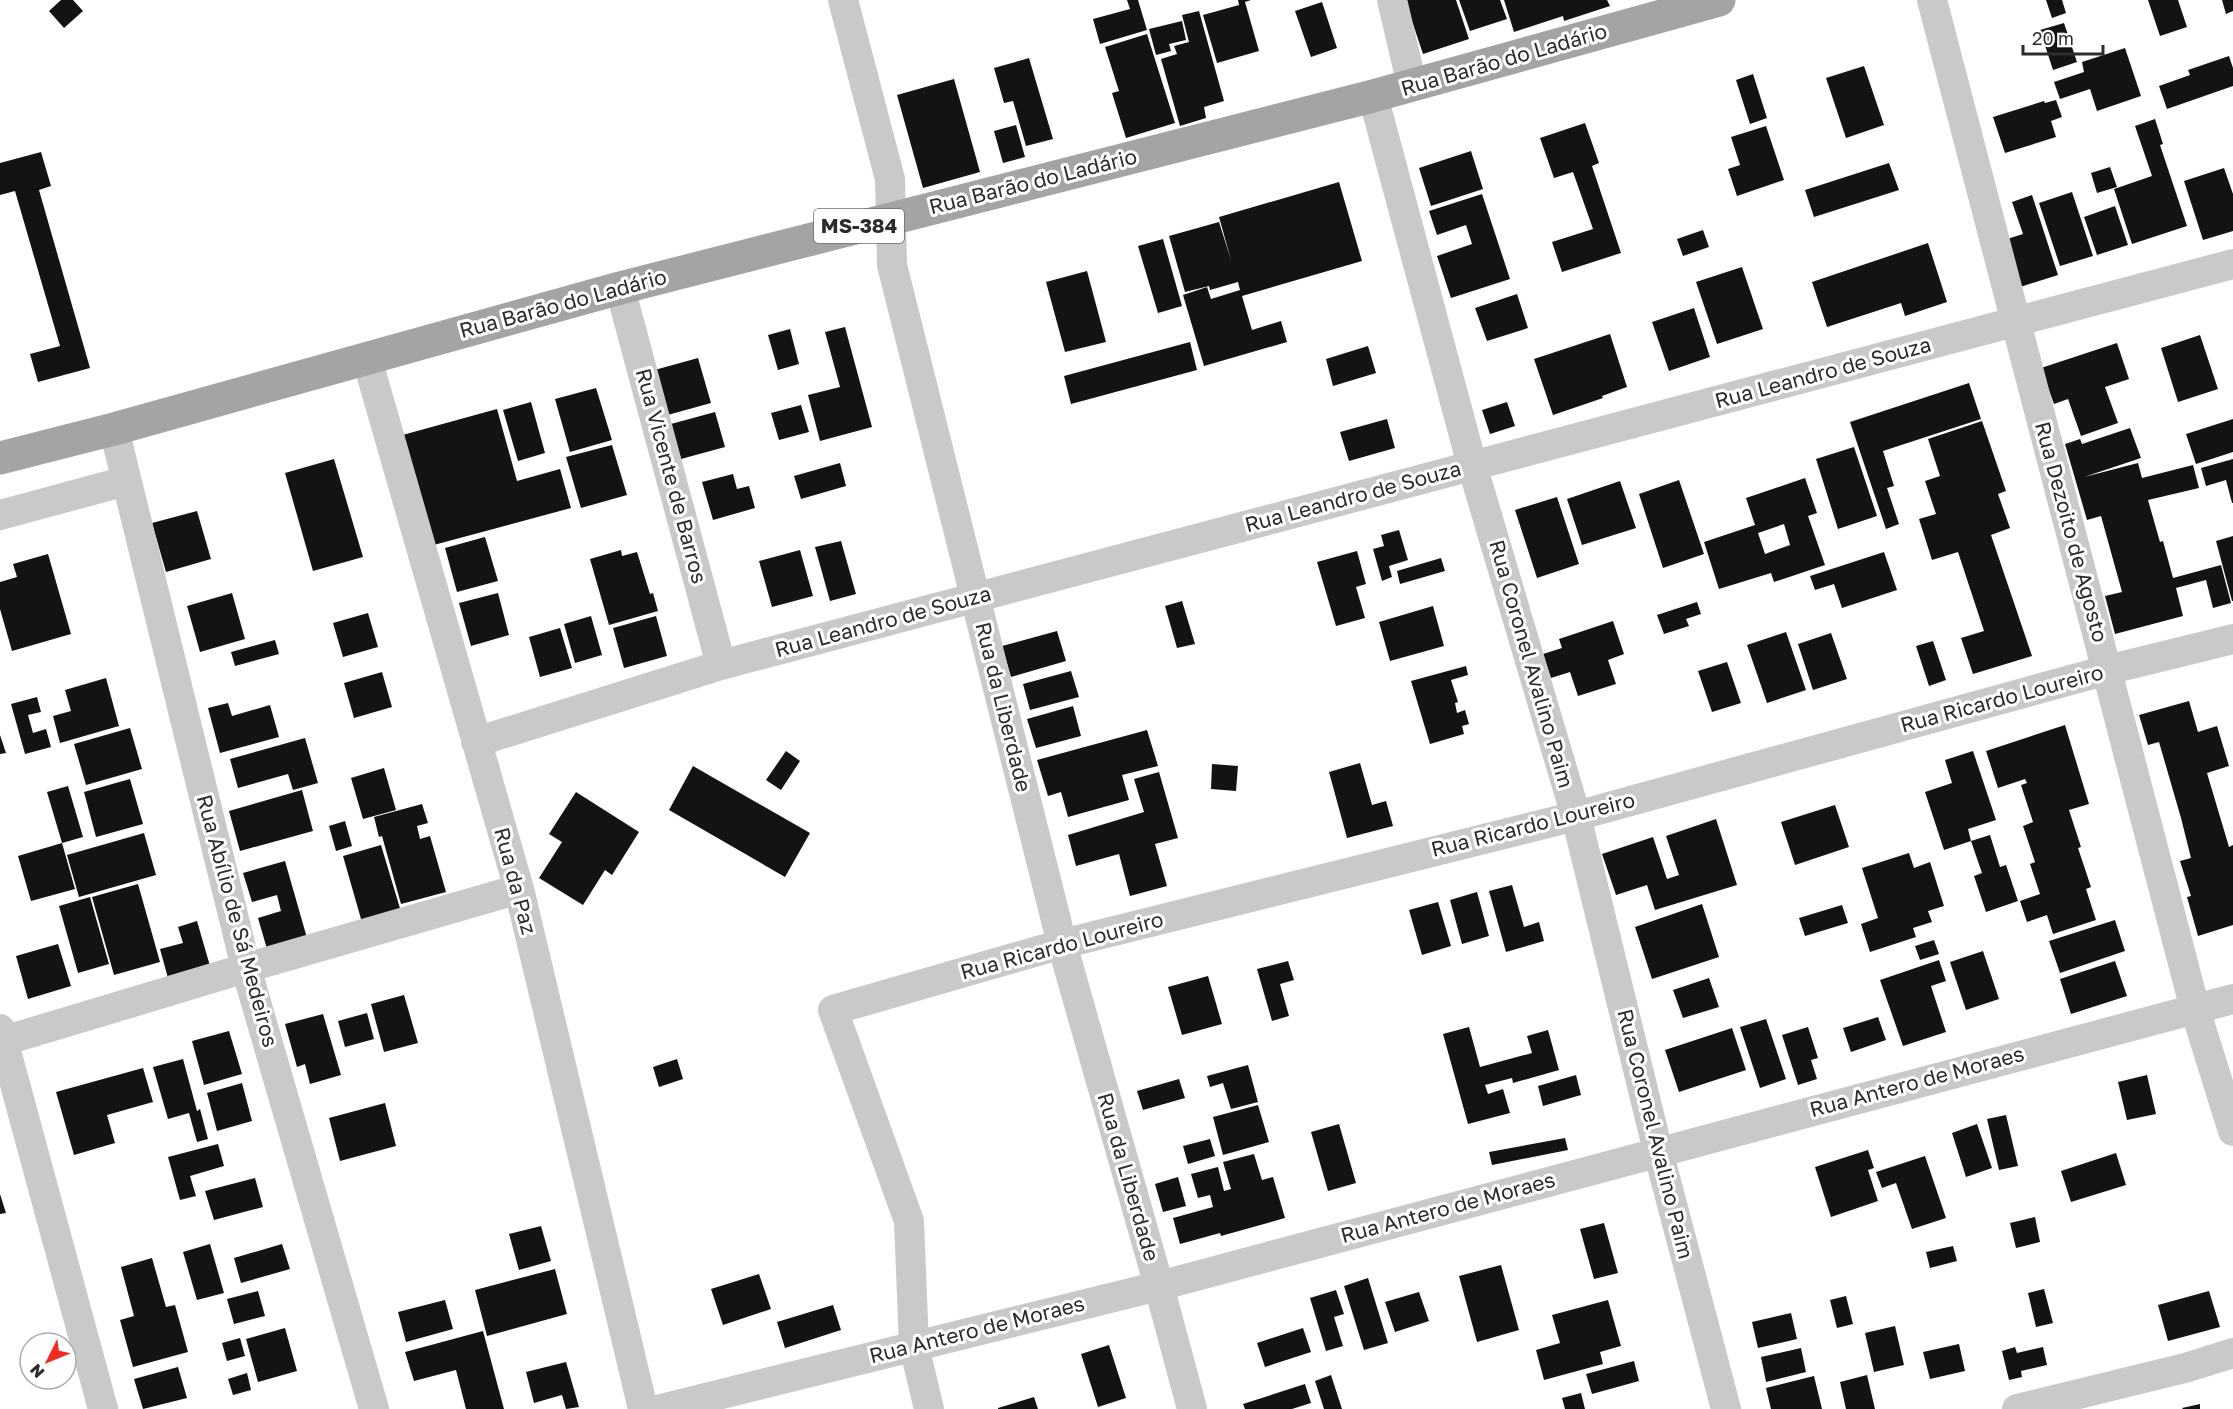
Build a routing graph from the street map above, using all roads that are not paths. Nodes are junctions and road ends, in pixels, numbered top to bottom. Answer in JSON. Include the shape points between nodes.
{"nodes":[{"id":1,"x":843,"y":0,"type":"edge"},
{"id":2,"x":1392,"y":0,"type":"edge"},
{"id":3,"x":1719,"y":0,"type":"edge"},
{"id":4,"x":1932,"y":0,"type":"edge"},
{"id":5,"x":1666,"y":7,"type":"edge"},
{"id":6,"x":1412,"y":85,"type":"junction"},
{"id":7,"x":1373,"y":96,"type":"junction"},
{"id":8,"x":892,"y":218,"type":"junction"},
{"id":9,"x":2233,"y":264,"type":"edge"},
{"id":10,"x":620,"y":288,"type":"junction"},
{"id":11,"x":2016,"y":323,"type":"junction"},
{"id":12,"x":367,"y":359,"type":"junction"},
{"id":13,"x":114,"y":429,"type":"junction"},
{"id":14,"x":0,"y":458,"type":"edge"},
{"id":15,"x":1472,"y":465,"type":"junction"},
{"id":16,"x":126,"y":481,"type":"junction"},
{"id":17,"x":0,"y":516,"type":"edge"},
{"id":18,"x":976,"y":598,"type":"junction"},
{"id":19,"x":2233,"y":639,"type":"edge"},
{"id":20,"x":721,"y":664,"type":"junction"},
{"id":21,"x":2107,"y":670,"type":"junction"},
{"id":22,"x":476,"y":742,"type":"junction"},
{"id":23,"x":1576,"y":816,"type":"junction"},
{"id":24,"x":519,"y":889,"type":"junction"},
{"id":25,"x":1062,"y":944,"type":"junction"},
{"id":26,"x":246,"y":968,"type":"junction"},
{"id":27,"x":2233,"y":999,"type":"edge"},
{"id":28,"x":2195,"y":1009,"type":"junction"},
{"id":29,"x":1,"y":1038,"type":"edge"},
{"id":30,"x":2233,"y":1131,"type":"edge"},
{"id":31,"x":1658,"y":1151,"type":"junction"},
{"id":32,"x":1159,"y":1286,"type":"junction"},
{"id":33,"x":914,"y":1346,"type":"junction"},
{"id":34,"x":2233,"y":1353,"type":"edge"},
{"id":35,"x":103,"y":1409,"type":"edge"},
{"id":36,"x":374,"y":1409,"type":"edge"},
{"id":37,"x":643,"y":1409,"type":"edge"},
{"id":38,"x":661,"y":1409,"type":"edge"},
{"id":39,"x":929,"y":1409,"type":"edge"},
{"id":40,"x":1192,"y":1409,"type":"edge"},
{"id":41,"x":1726,"y":1409,"type":"edge"},
{"id":42,"x":2017,"y":1409,"type":"edge"}],
"edges":[{"from":1,"to":8,"type":"street","name":"Rua da Liberdade","via":[[890,179]]},
{"from":2,"to":6,"type":"street"},
{"from":3,"to":5,"type":"main road","name":"Rua Barão do Ladário","number":"MS-384"},
{"from":4,"to":11,"type":"street","name":"Rua Dezoito de Agosto"},
{"from":5,"to":6,"type":"main road","name":"Rua Barão do Ladário","number":"MS-384"},
{"from":6,"to":7,"type":"main road","name":"Rua Barão do Ladário","number":"MS-384"},
{"from":7,"to":8,"type":"main road","name":"Rua Barão do Ladário","number":"MS-384"},
{"from":7,"to":15,"type":"street","name":"Rua Coronel Avalino Paim"},
{"from":8,"to":10,"type":"main road","name":"Rua Barão do Ladário","number":"MS-384"},
{"from":8,"to":18,"type":"street","name":"Rua da Liberdade","via":[[892,265]]},
{"from":9,"to":11,"type":"street","name":"Rua Leandro de Souza"},
{"from":10,"to":12,"type":"main road","name":"Rua Barão do Ladário","number":"MS-384"},
{"from":10,"to":20,"type":"street","name":"Rua Vicente de Barros"},
{"from":11,"to":15,"type":"street","name":"Rua Leandro de Souza"},
{"from":11,"to":21,"type":"street","name":"Rua Dezoito de Agosto"},
{"from":12,"to":13,"type":"main road","name":"Rua Barão do Ladário","number":"MS-384"},
{"from":12,"to":22,"type":"street","name":"Rua da Paz"},
{"from":13,"to":14,"type":"main road","name":"Rua Barão do Ladário","number":"MS-384"},
{"from":13,"to":16,"type":"street","name":"Rua Abílio de Sá Medeiros"},
{"from":15,"to":18,"type":"street","name":"Rua Leandro de Souza"},
{"from":15,"to":23,"type":"street","name":"Rua Coronel Avalino Paim"},
{"from":16,"to":17,"type":"street"},
{"from":16,"to":26,"type":"street","name":"Rua Abílio de Sá Medeiros"},
{"from":18,"to":20,"type":"street","name":"Rua Leandro de Souza"},
{"from":18,"to":25,"type":"street","name":"Rua da Liberdade"},
{"from":19,"to":21,"type":"street","name":"Rua Ricardo Loureiro"},
{"from":20,"to":22,"type":"street","name":"Rua Leandro de Souza"},
{"from":21,"to":23,"type":"street","name":"Rua Ricardo Loureiro"},
{"from":21,"to":28,"type":"street","name":"Rua Dezoito de Agosto"},
{"from":22,"to":24,"type":"street","name":"Rua da Paz"},
{"from":23,"to":25,"type":"street","name":"Rua Ricardo Loureiro"},
{"from":23,"to":31,"type":"street","name":"Rua Coronel Avalino Paim"},
{"from":24,"to":26,"type":"street"},
{"from":24,"to":37,"type":"street","name":"Rua da Paz"},
{"from":25,"to":32,"type":"street","name":"Rua da Liberdade"},
{"from":25,"to":33,"type":"street","name":"Rua Ricardo Loureiro","via":[[833,1010],[909,1221]]},
{"from":26,"to":29,"type":"street"},
{"from":26,"to":36,"type":"street","name":"Rua Abílio de Sá Medeiros"},
{"from":27,"to":28,"type":"street","name":"Rua Antero de Moraes"},
{"from":28,"to":30,"type":"street","name":"Rua Dezoito de Agosto"},
{"from":28,"to":31,"type":"street","name":"Rua Antero de Moraes"},
{"from":29,"to":35,"type":"street"},
{"from":31,"to":32,"type":"street","name":"Rua Antero de Moraes"},
{"from":31,"to":41,"type":"street","name":"Rua Coronel Avalino Paim"},
{"from":32,"to":33,"type":"street","name":"Rua Antero de Moraes"},
{"from":32,"to":40,"type":"street","name":"Rua da Liberdade"},
{"from":33,"to":38,"type":"street","name":"Rua Antero de Moraes"},
{"from":33,"to":39,"type":"street"},
{"from":34,"to":42,"type":"street"}]}
